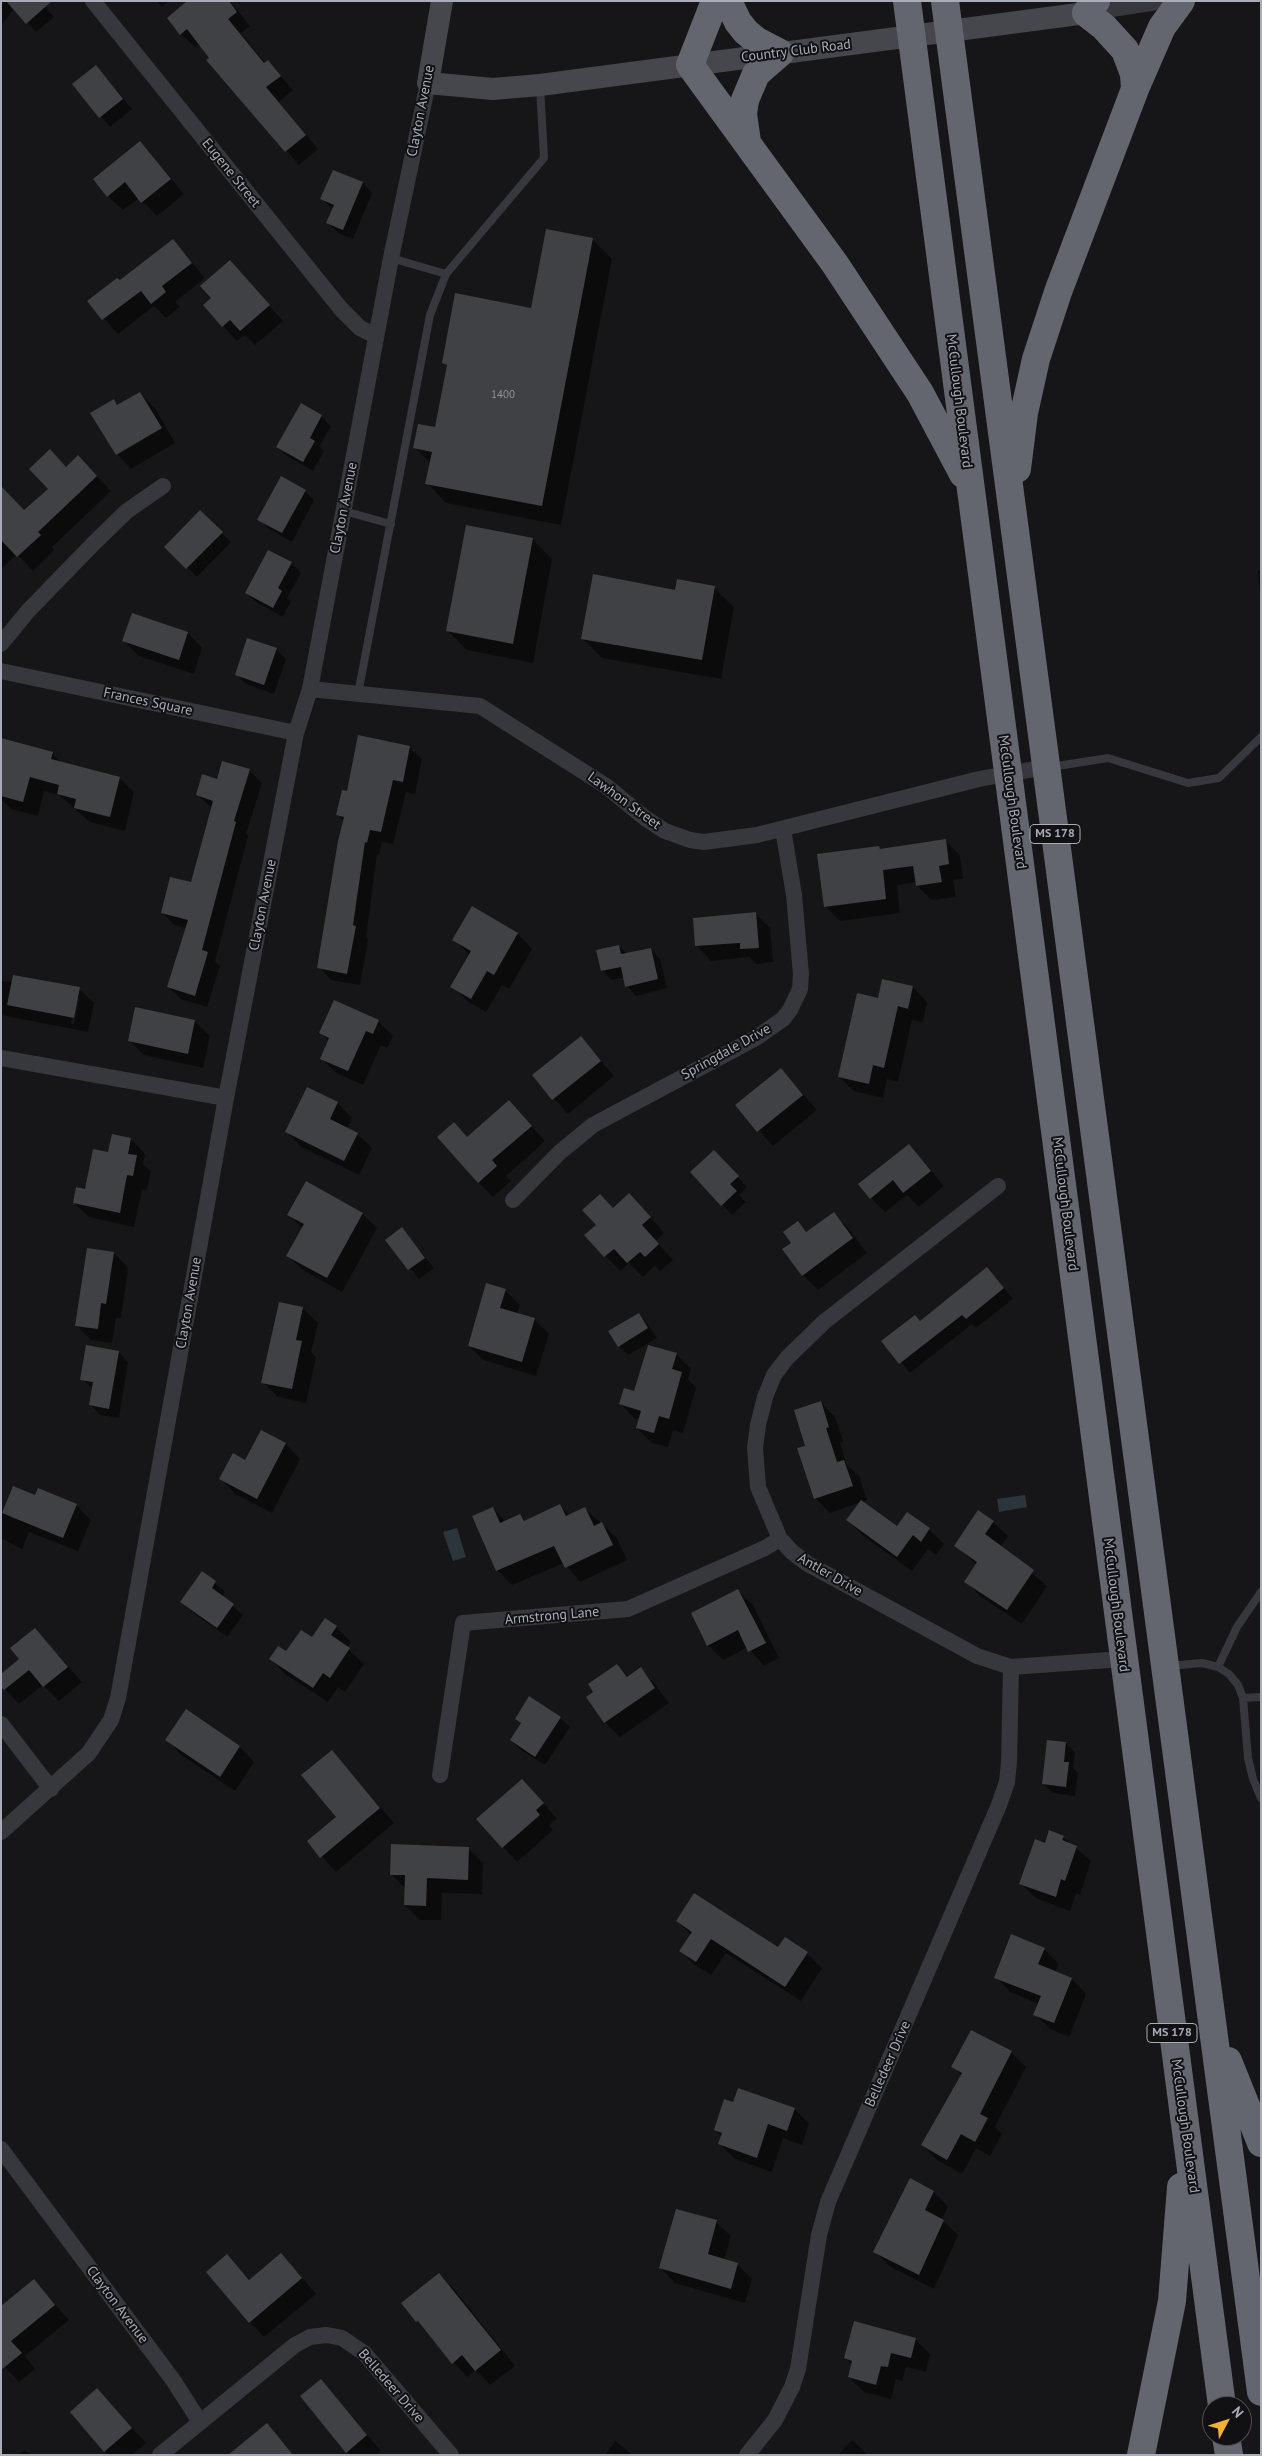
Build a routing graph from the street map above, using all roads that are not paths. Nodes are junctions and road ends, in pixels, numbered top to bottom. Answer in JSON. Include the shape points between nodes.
{"nodes":[{"id":1,"x":92,"y":1,"type":"edge"},
{"id":2,"x":442,"y":1,"type":"edge"},
{"id":3,"x":715,"y":1,"type":"edge"},
{"id":4,"x":728,"y":1,"type":"edge"},
{"id":5,"x":907,"y":1,"type":"edge"},
{"id":6,"x":945,"y":1,"type":"edge"},
{"id":7,"x":1164,"y":1,"type":"edge"},
{"id":8,"x":1181,"y":1,"type":"edge"},
{"id":9,"x":1091,"y":7,"type":"edge"},
{"id":10,"x":780,"y":53,"type":"junction"},
{"id":11,"x":690,"y":65,"type":"junction"},
{"id":12,"x":428,"y":83,"type":"junction"},
{"id":13,"x":540,"y":86,"type":"junction"},
{"id":14,"x":1135,"y":89,"type":"junction"},
{"id":15,"x":747,"y":142,"type":"junction"},
{"id":16,"x":391,"y":258,"type":"junction"},
{"id":17,"x":446,"y":274,"type":"junction"},
{"id":18,"x":376,"y":336,"type":"junction"},
{"id":19,"x":163,"y":486,"type":"dead end"},
{"id":20,"x":970,"y":488,"type":"junction"},
{"id":21,"x":1013,"y":508,"type":"junction"},
{"id":22,"x":344,"y":511,"type":"junction"},
{"id":23,"x":391,"y":524,"type":"junction"},
{"id":24,"x":1,"y":644,"type":"edge"},
{"id":25,"x":1,"y":670,"type":"edge"},
{"id":26,"x":310,"y":689,"type":"junction"},
{"id":27,"x":358,"y":694,"type":"junction"},
{"id":28,"x":296,"y":733,"type":"junction"},
{"id":29,"x":1261,"y":737,"type":"edge"},
{"id":30,"x":1046,"y":768,"type":"junction"},
{"id":31,"x":1008,"y":774,"type":"junction"},
{"id":32,"x":783,"y":829,"type":"junction"},
{"id":33,"x":1,"y":1058,"type":"edge"},
{"id":34,"x":226,"y":1098,"type":"junction"},
{"id":35,"x":1096,"y":1148,"type":"junction"},
{"id":36,"x":1058,"y":1149,"type":"junction"},
{"id":37,"x":998,"y":1186,"type":"dead end"},
{"id":38,"x":513,"y":1200,"type":"dead end"},
{"id":39,"x":1099,"y":1471,"type":"junction"},
{"id":40,"x":780,"y":1539,"type":"junction"},
{"id":41,"x":1261,"y":1592,"type":"edge"},
{"id":42,"x":1123,"y":1659,"type":"junction"},
{"id":43,"x":1164,"y":1666,"type":"junction"},
{"id":44,"x":1011,"y":1667,"type":"junction"},
{"id":45,"x":1218,"y":1667,"type":"junction"},
{"id":46,"x":1261,"y":1697,"type":"edge"},
{"id":47,"x":1243,"y":1698,"type":"junction"},
{"id":48,"x":1,"y":1724,"type":"edge"},
{"id":49,"x":440,"y":1776,"type":"dead end"},
{"id":50,"x":51,"y":1788,"type":"junction"},
{"id":51,"x":1261,"y":1798,"type":"edge"},
{"id":52,"x":1187,"y":1828,"type":"junction"},
{"id":53,"x":1,"y":1832,"type":"edge"},
{"id":54,"x":1211,"y":2016,"type":"junction"},
{"id":55,"x":1185,"y":2126,"type":"junction"},
{"id":56,"x":1261,"y":2143,"type":"edge"},
{"id":57,"x":1,"y":2149,"type":"edge"},
{"id":58,"x":1261,"y":2392,"type":"edge"},
{"id":59,"x":1221,"y":2396,"type":"edge"},
{"id":60,"x":200,"y":2422,"type":"junction"},
{"id":61,"x":160,"y":2455,"type":"edge"},
{"id":62,"x":450,"y":2455,"type":"edge"},
{"id":63,"x":747,"y":2455,"type":"edge"},
{"id":64,"x":1141,"y":2455,"type":"edge"}],
"edges":[{"from":1,"to":18,"type":"street","name":"Eugene Street","via":[[341,309],[360,328]]},
{"from":2,"to":12,"type":"street","name":"Clayton Avenue"},
{"from":3,"to":11,"type":"highway"},
{"from":4,"to":10,"type":"highway","via":[[731,12],[746,32]]},
{"from":5,"to":20,"type":"highway","name":"McCullough Boulevard","number":"MS 178"},
{"from":6,"to":21,"type":"highway","number":"MS 178"},
{"from":7,"to":9,"type":"street","name":"Country Club Road"},
{"from":8,"to":14,"type":"highway","via":[[1162,27]]},
{"from":9,"to":10,"type":"street","name":"Country Club Road","via":[[1018,23]]},
{"from":9,"to":14,"type":"highway","via":[[1125,50],[1134,74]]},
{"from":10,"to":11,"type":"street","name":"Country Club Road"},
{"from":10,"to":15,"type":"highway","via":[[756,74],[745,100],[743,114]]},
{"from":11,"to":13,"type":"street","name":"Country Club Road"},
{"from":11,"to":15,"type":"highway"},
{"from":12,"to":13,"type":"street","name":"Country Club Road","via":[[493,89]]},
{"from":12,"to":16,"type":"street","name":"Clayton Avenue"},
{"from":13,"to":17,"type":"lane","via":[[544,158]]},
{"from":14,"to":21,"type":"highway","via":[[1036,359],[1024,413]]},
{"from":15,"to":20,"type":"highway","via":[[835,264],[920,394]]},
{"from":16,"to":17,"type":"lane"},
{"from":16,"to":18,"type":"street","name":"Clayton Avenue"},
{"from":17,"to":23,"type":"lane","via":[[430,315]]},
{"from":18,"to":22,"type":"street","name":"Clayton Avenue"},
{"from":19,"to":24,"type":"street","via":[[127,511],[94,543]]},
{"from":20,"to":31,"type":"highway","name":"McCullough Boulevard","number":"MS 178"},
{"from":21,"to":30,"type":"highway","number":"MS 178"},
{"from":22,"to":23,"type":"lane"},
{"from":22,"to":26,"type":"street","name":"Clayton Avenue"},
{"from":23,"to":27,"type":"lane"},
{"from":25,"to":28,"type":"street","name":"Frances Square"},
{"from":26,"to":27,"type":"street","name":"Lawhon Street"},
{"from":26,"to":28,"type":"street","name":"Clayton Avenue"},
{"from":27,"to":32,"type":"street","name":"Lawhon Street","via":[[480,706],[606,786],[645,818],[679,837],[704,842]]},
{"from":28,"to":34,"type":"street","name":"Clayton Avenue"},
{"from":29,"to":30,"type":"lane","via":[[1220,778],[1188,783],[1108,758]]},
{"from":30,"to":31,"type":"street","name":"Lawhon Street"},
{"from":30,"to":35,"type":"highway","number":"MS 178"},
{"from":31,"to":32,"type":"street","name":"Lawhon Street"},
{"from":31,"to":36,"type":"highway","name":"McCullough Boulevard","number":"MS 178"},
{"from":32,"to":38,"type":"street","name":"Springdale Drive","via":[[801,967],[800,989],[790,1010],[756,1038],[593,1126],[559,1153]]},
{"from":33,"to":34,"type":"street"},
{"from":34,"to":50,"type":"street","name":"Clayton Avenue","via":[[118,1698],[101,1738],[74,1769]]},
{"from":35,"to":36,"type":"highway"},
{"from":35,"to":43,"type":"highway","number":"MS 178"},
{"from":36,"to":39,"type":"highway","name":"McCullough Boulevard","number":"MS 178"},
{"from":37,"to":40,"type":"street","name":"Antler Drive","via":[[824,1322],[774,1375],[758,1425],[755,1469],[758,1488]]},
{"from":39,"to":42,"type":"highway","name":"McCullough Boulevard","number":"MS 178"},
{"from":39,"to":43,"type":"highway","via":[[1123,1531],[1137,1632],[1144,1645]]},
{"from":40,"to":44,"type":"street","name":"Antler Drive","via":[[808,1564],[977,1656]]},
{"from":40,"to":49,"type":"street","name":"Armstrong Lane","via":[[628,1610],[463,1623]]},
{"from":41,"to":45,"type":"lane","via":[[1237,1627]]},
{"from":42,"to":44,"type":"street","name":"Antler Drive"},
{"from":42,"to":52,"type":"highway","via":[[1136,1665],[1150,1681],[1160,1763]]},
{"from":42,"to":55,"type":"highway","name":"McCullough Boulevard","number":"MS 178"},
{"from":43,"to":45,"type":"lane","via":[[1202,1663]]},
{"from":43,"to":52,"type":"highway","number":"MS 178"},
{"from":44,"to":63,"type":"street","name":"Belledeer Drive","via":[[1009,1762],[999,1805],[828,2202],[819,2235],[798,2369],[792,2387],[775,2420]]},
{"from":45,"to":47,"type":"lane","via":[[1238,1685]]},
{"from":46,"to":47,"type":"lane"},
{"from":47,"to":51,"type":"lane","via":[[1248,1758]]},
{"from":48,"to":50,"type":"street"},
{"from":50,"to":53,"type":"street","name":"Clayton Avenue"},
{"from":52,"to":54,"type":"highway","number":"MS 178"},
{"from":54,"to":56,"type":"highway"},
{"from":54,"to":58,"type":"highway","number":"MS 178"},
{"from":55,"to":59,"type":"highway","name":"McCullough Boulevard","number":"MS 178"},
{"from":55,"to":64,"type":"highway","via":[[1172,2301]]},
{"from":57,"to":60,"type":"street","name":"Clayton Avenue","via":[[173,2380]]},
{"from":60,"to":61,"type":"street"},
{"from":60,"to":62,"type":"street","name":"Belledeer Drive","via":[[295,2345],[327,2335],[342,2338],[364,2352]]}]}
